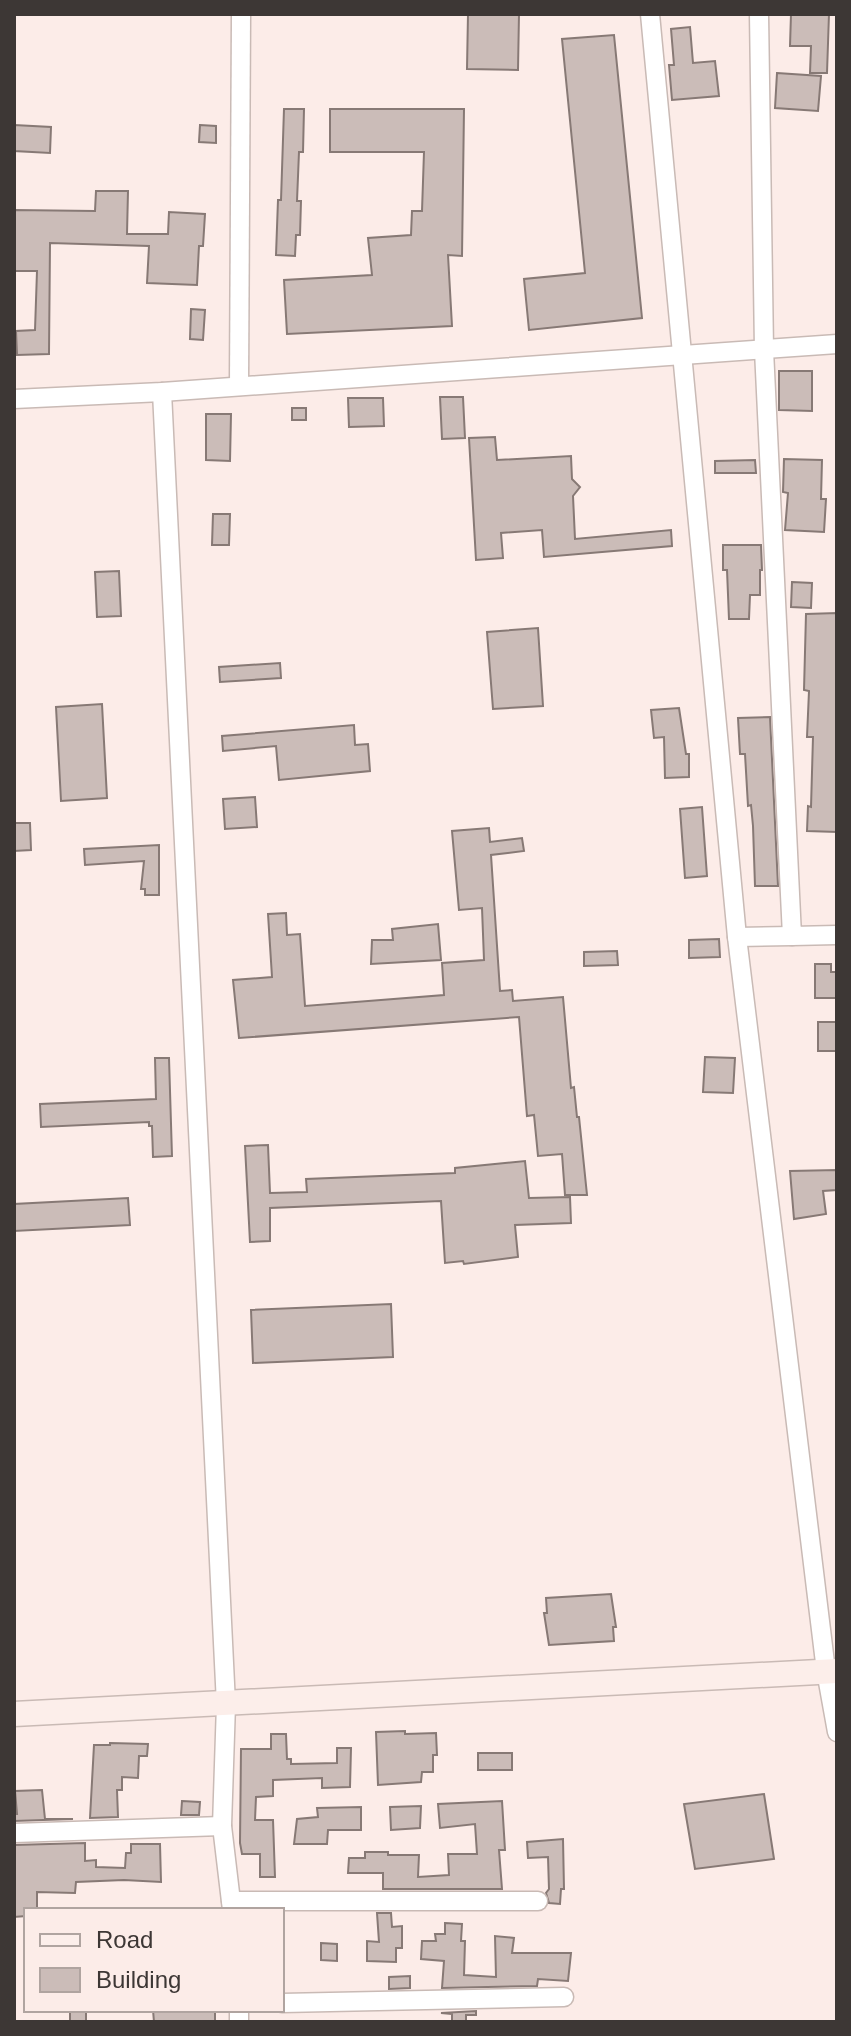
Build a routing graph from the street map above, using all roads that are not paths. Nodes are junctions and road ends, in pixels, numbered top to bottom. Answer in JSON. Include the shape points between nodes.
{"nodes":[{"id":1,"x":241,"y":14,"type":"edge"},
{"id":2,"x":650,"y":14,"type":"edge"},
{"id":3,"x":759,"y":14,"type":"edge"},
{"id":4,"x":837,"y":344,"type":"edge"},
{"id":5,"x":764,"y":350,"type":"junction"},
{"id":6,"x":681,"y":355,"type":"junction"},
{"id":7,"x":239,"y":386,"type":"junction"},
{"id":8,"x":162,"y":392,"type":"junction"},
{"id":9,"x":14,"y":399,"type":"edge"},
{"id":10,"x":837,"y":935,"type":"edge"},
{"id":11,"x":792,"y":936,"type":"junction"},
{"id":12,"x":737,"y":937,"type":"junction"},
{"id":13,"x":832,"y":1671,"type":"edge"},
{"id":14,"x":226,"y":1704,"type":"junction"},
{"id":15,"x":14,"y":1714,"type":"edge"},
{"id":16,"x":837,"y":1732,"type":"edge"},
{"id":17,"x":222,"y":1826,"type":"junction"},
{"id":18,"x":14,"y":1833,"type":"edge"},
{"id":19,"x":538,"y":1901,"type":"dead end"},
{"id":20,"x":231,"y":1906,"type":"edge"},
{"id":21,"x":564,"y":1997,"type":"dead end"},
{"id":22,"x":284,"y":2003,"type":"edge"}],
"edges":[{"from":1,"to":7,"type":"street"},
{"from":2,"to":6,"type":"street"},
{"from":3,"to":5,"type":"street"},
{"from":4,"to":5,"type":"street"},
{"from":5,"to":6,"type":"street"},
{"from":5,"to":11,"type":"street"},
{"from":6,"to":7,"type":"street"},
{"from":6,"to":12,"type":"street"},
{"from":7,"to":8,"type":"street"},
{"from":8,"to":9,"type":"street"},
{"from":8,"to":14,"type":"street"},
{"from":10,"to":11,"type":"street"},
{"from":11,"to":12,"type":"street"},
{"from":12,"to":13,"type":"street"},
{"from":13,"to":14,"type":"street"},
{"from":13,"to":16,"type":"street"},
{"from":14,"to":15,"type":"street"},
{"from":14,"to":17,"type":"street"},
{"from":17,"to":18,"type":"street"},
{"from":17,"to":20,"type":"street"},
{"from":19,"to":20,"type":"street"},
{"from":21,"to":22,"type":"street"}]}
